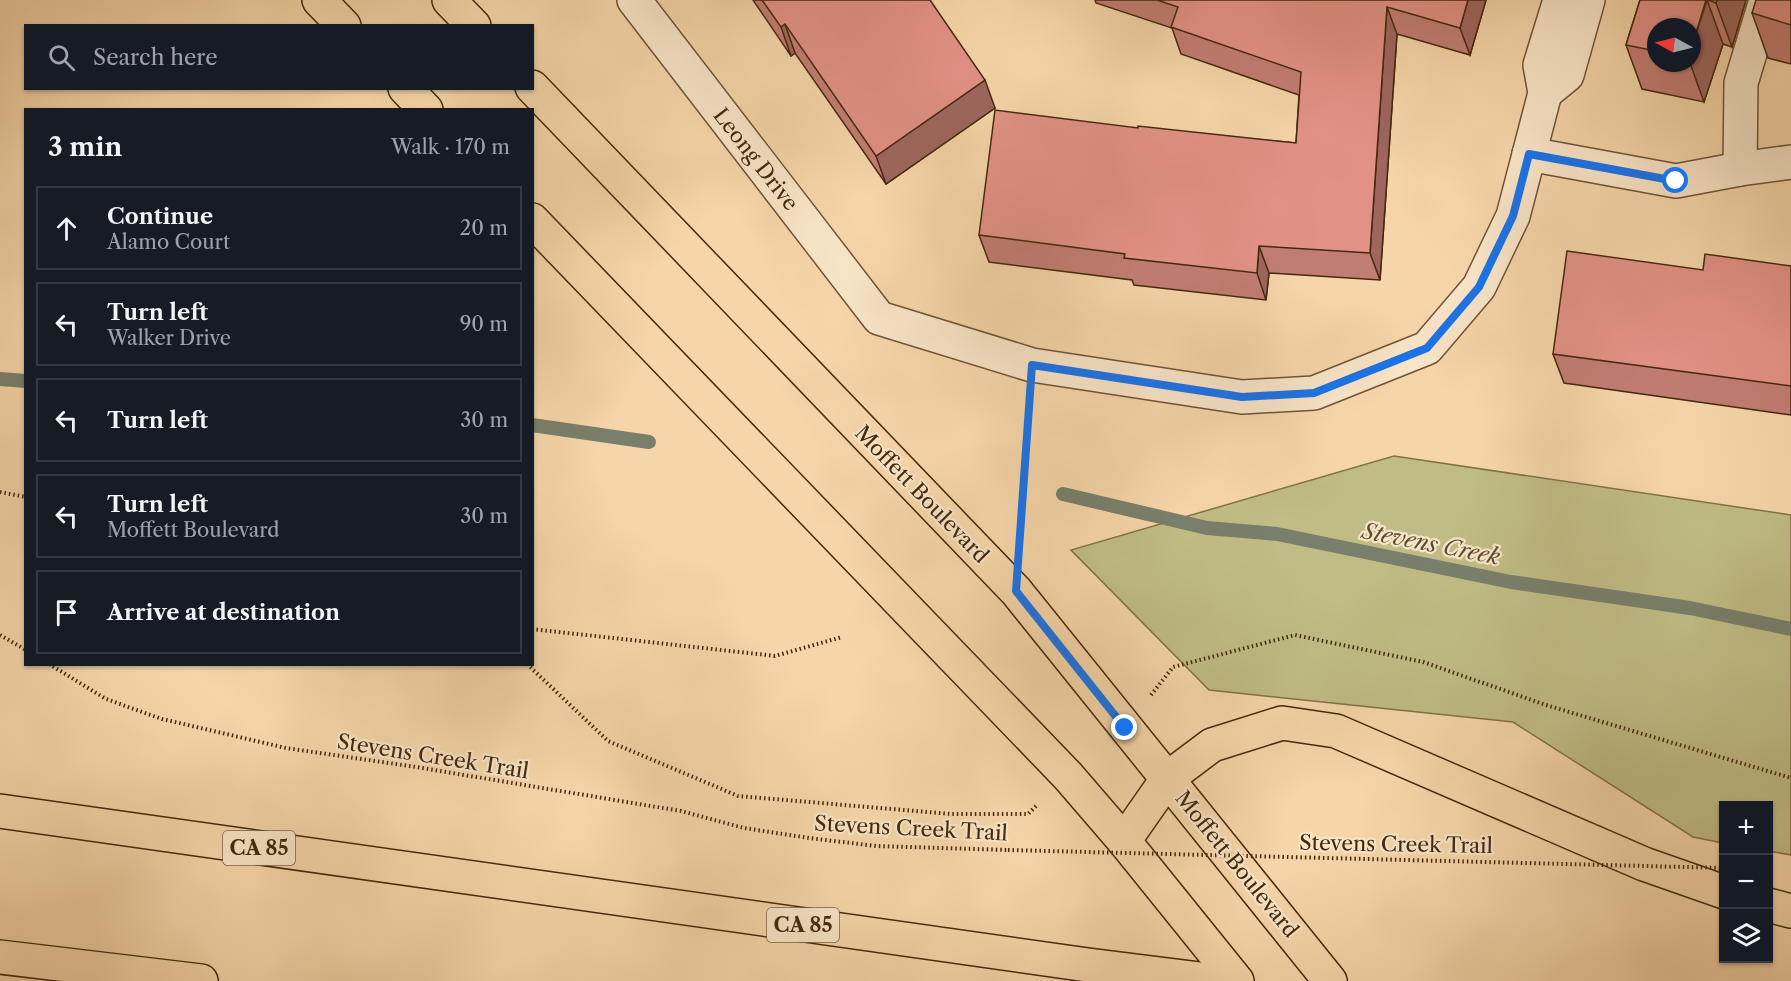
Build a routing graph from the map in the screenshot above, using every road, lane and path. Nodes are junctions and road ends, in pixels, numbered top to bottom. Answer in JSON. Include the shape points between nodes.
{"nodes":[{"id":1,"x":319,"y":0,"type":"edge"},
{"id":2,"x":450,"y":0,"type":"edge"},
{"id":3,"x":634,"y":0,"type":"edge"},
{"id":4,"x":1560,"y":0,"type":"edge"},
{"id":5,"x":1588,"y":0,"type":"edge"},
{"id":6,"x":1766,"y":0,"type":"edge"},
{"id":7,"x":342,"y":24,"type":"edge"},
{"id":8,"x":472,"y":24,"type":"edge"},
{"id":9,"x":534,"y":89,"type":"edge"},
{"id":10,"x":407,"y":90,"type":"edge"},
{"id":11,"x":1545,"y":93,"type":"junction"},
{"id":12,"x":424,"y":108,"type":"edge"},
{"id":13,"x":1529,"y":154,"type":"junction"},
{"id":14,"x":1791,"y":162,"type":"edge"},
{"id":15,"x":1740,"y":169,"type":"junction"},
{"id":16,"x":534,"y":222,"type":"edge"},
{"id":17,"x":1032,"y":365,"type":"junction"},
{"id":18,"x":0,"y":492,"type":"edge"},
{"id":19,"x":24,"y":497,"type":"edge"},
{"id":20,"x":1016,"y":591,"type":"junction"},
{"id":21,"x":534,"y":629,"type":"edge"},
{"id":22,"x":0,"y":635,"type":"edge"},
{"id":23,"x":842,"y":637,"type":"dead end"},
{"id":24,"x":24,"y":649,"type":"edge"},
{"id":25,"x":52,"y":666,"type":"edge"},
{"id":26,"x":1168,"y":778,"type":"junction"},
{"id":27,"x":0,"y":811,"type":"edge"},
{"id":28,"x":1124,"y":841,"type":"junction"},
{"id":29,"x":1719,"y":868,"type":"edge"},
{"id":30,"x":1719,"y":890,"type":"edge"},
{"id":31,"x":1773,"y":906,"type":"edge"},
{"id":32,"x":1791,"y":910,"type":"edge"},
{"id":33,"x":0,"y":957,"type":"edge"},
{"id":34,"x":201,"y":981,"type":"edge"},
{"id":35,"x":1216,"y":981,"type":"edge"},
{"id":36,"x":1237,"y":981,"type":"edge"},
{"id":37,"x":1330,"y":981,"type":"edge"}],
"edges":[{"from":1,"to":7,"type":"main road"},
{"from":2,"to":8,"type":"main road"},
{"from":3,"to":17,"type":"street","name":"Leong Drive","via":[[879,318]]},
{"from":4,"to":11,"type":"street","via":[[1540,65]]},
{"from":5,"to":11,"type":"street","via":[[1568,75]]},
{"from":6,"to":15,"type":"street","via":[[1741,83]]},
{"from":9,"to":20,"type":"main road","name":"Moffett Boulevard"},
{"from":10,"to":12,"type":"main road"},
{"from":11,"to":13,"type":"street"},
{"from":13,"to":15,"type":"street","via":[[1676,181]]},
{"from":13,"to":17,"type":"street","via":[[1513,216],[1479,287],[1427,348],[1314,393],[1242,397]]},
{"from":14,"to":15,"type":"street"},
{"from":16,"to":28,"type":"main road","via":[[1068,776]]},
{"from":17,"to":20,"type":"path"},
{"from":18,"to":19,"type":"path"},
{"from":20,"to":26,"type":"main road","name":"Moffett Boulevard"},
{"from":21,"to":23,"type":"path","via":[[776,656]]},
{"from":22,"to":24,"type":"path"},
{"from":25,"to":29,"type":"path","name":"Stevens Creek Trail","bridge":true,"via":[[106,699],[162,719],[286,748],[681,811],[744,828],[809,838],[876,846]]},
{"from":26,"to":28,"type":"main road"},
{"from":26,"to":30,"type":"main road","via":[[1212,745],[1282,723],[1336,731],[1644,864]]},
{"from":26,"to":37,"type":"main road","name":"Moffett Boulevard"},
{"from":27,"to":35,"type":"main road","number":"CA 85"},
{"from":28,"to":36,"type":"main road"},
{"from":31,"to":32,"type":"main road"},
{"from":33,"to":34,"type":"main road"}]}
